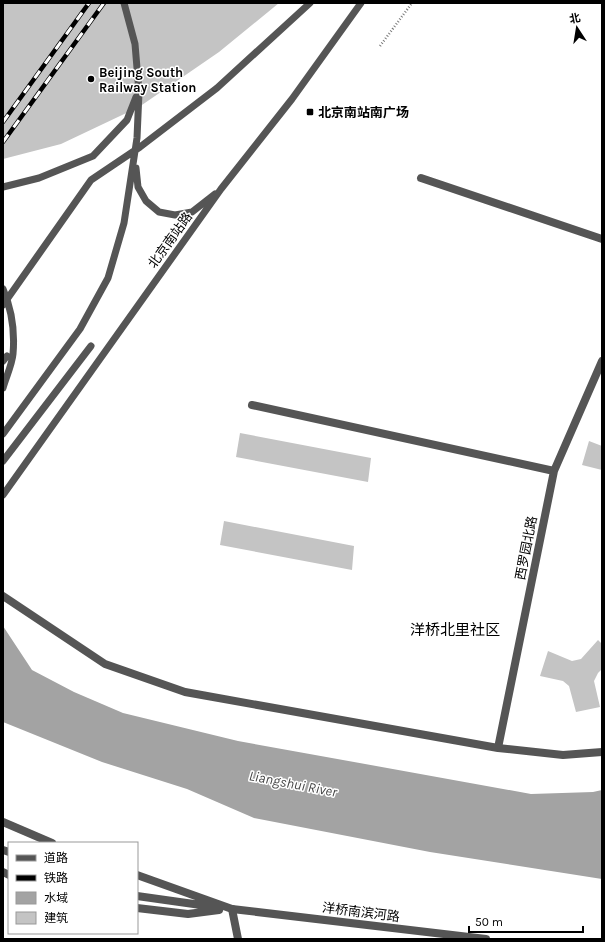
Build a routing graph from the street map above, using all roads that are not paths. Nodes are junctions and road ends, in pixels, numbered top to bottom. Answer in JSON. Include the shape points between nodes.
{"nodes":[{"id":1,"x":124,"y":3,"type":"edge"},
{"id":2,"x":310,"y":3,"type":"edge"},
{"id":3,"x":361,"y":3,"type":"edge"},
{"id":4,"x":139,"y":92,"type":"junction"},
{"id":5,"x":140,"y":147,"type":"junction"},
{"id":6,"x":421,"y":178,"type":"dead end"},
{"id":7,"x":3,"y":187,"type":"edge"},
{"id":8,"x":221,"y":189,"type":"junction"},
{"id":9,"x":602,"y":239,"type":"edge"},
{"id":10,"x":3,"y":289,"type":"edge"},
{"id":11,"x":3,"y":305,"type":"edge"},
{"id":12,"x":91,"y":346,"type":"dead end"},
{"id":13,"x":602,"y":360,"type":"edge"},
{"id":14,"x":3,"y":388,"type":"edge"},
{"id":15,"x":252,"y":405,"type":"dead end"},
{"id":16,"x":3,"y":434,"type":"edge"},
{"id":17,"x":3,"y":461,"type":"edge"},
{"id":18,"x":554,"y":471,"type":"junction"},
{"id":19,"x":3,"y":495,"type":"edge"},
{"id":20,"x":3,"y":596,"type":"edge"},
{"id":21,"x":498,"y":748,"type":"junction"},
{"id":22,"x":602,"y":752,"type":"edge"},
{"id":23,"x":3,"y":822,"type":"edge"},
{"id":24,"x":50,"y":842,"type":"edge"},
{"id":25,"x":138,"y":875,"type":"edge"},
{"id":26,"x":138,"y":896,"type":"edge"},
{"id":27,"x":138,"y":908,"type":"edge"},
{"id":28,"x":232,"y":909,"type":"junction"},
{"id":29,"x":238,"y":939,"type":"edge"},
{"id":30,"x":486,"y":939,"type":"edge"}],
"edges":[{"from":1,"to":4,"type":"lane","via":[[135,44]]},
{"from":2,"to":5,"type":"lane","via":[[216,88]]},
{"from":3,"to":8,"type":"lane","name":"北京南站路","via":[[292,99]]},
{"from":4,"to":7,"type":"lane","via":[[127,120],[93,156],[39,178]]},
{"from":4,"to":16,"type":"lane","via":[[137,138],[124,223],[108,278],[80,329]]},
{"from":5,"to":8,"type":"lane","via":[[135,171],[138,187],[146,200],[159,212],[175,215],[192,212]]},
{"from":5,"to":11,"type":"lane","via":[[91,180]]},
{"from":6,"to":9,"type":"street"},
{"from":8,"to":19,"type":"lane","name":"北京南站路"},
{"from":10,"to":14,"type":"lane","via":[[10,305],[13,326],[13,355]]},
{"from":12,"to":17,"type":"lane"},
{"from":13,"to":18,"type":"street","name":"西罗园北路"},
{"from":15,"to":18,"type":"street"},
{"from":18,"to":21,"type":"street","name":"西罗园北路"},
{"from":20,"to":21,"type":"street","via":[[105,664],[185,692]]},
{"from":21,"to":22,"type":"street","via":[[563,755]]},
{"from":23,"to":24,"type":"street"},
{"from":25,"to":28,"type":"street","name":"洋桥南滨河路"},
{"from":26,"to":28,"type":"street","name":"洋桥南滨河路"},
{"from":27,"to":28,"type":"street","name":"洋桥南滨河路","via":[[188,914]]},
{"from":28,"to":29,"type":"street"},
{"from":28,"to":30,"type":"street","name":"洋桥南滨河路"}]}
